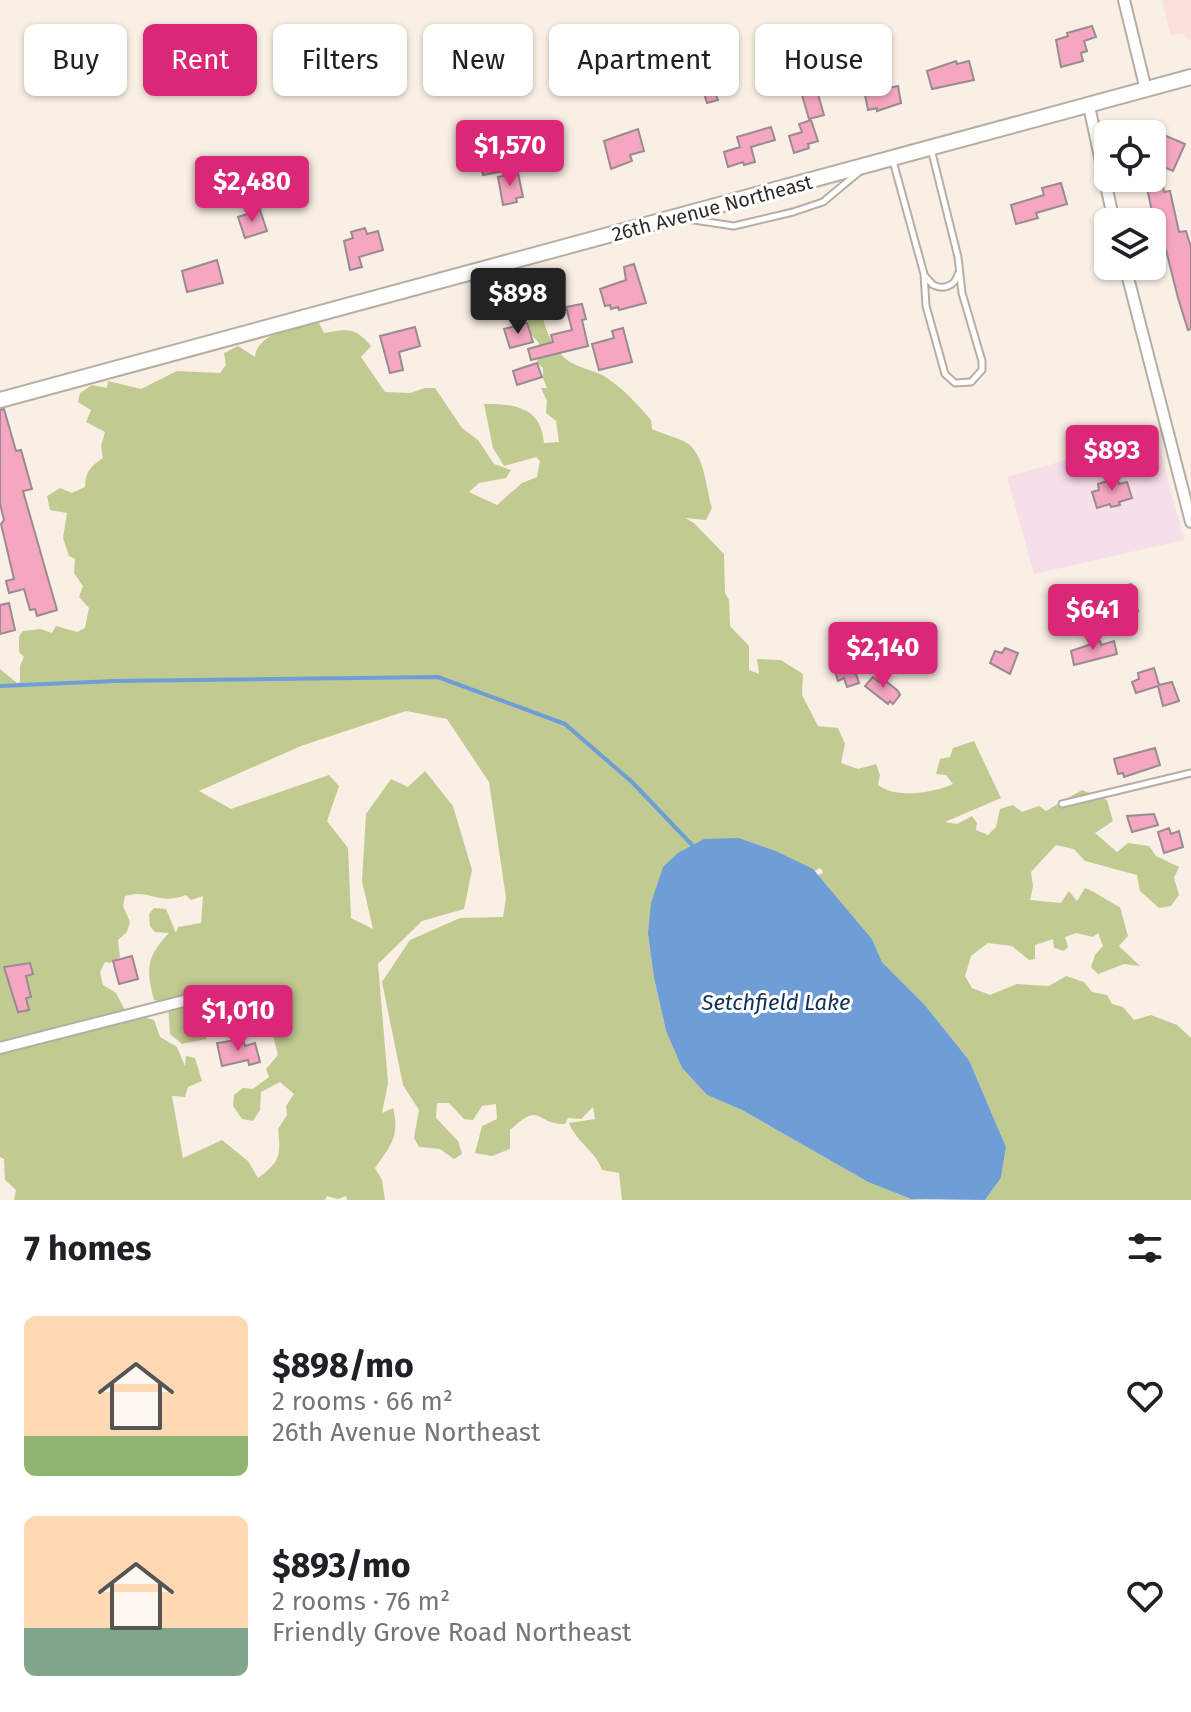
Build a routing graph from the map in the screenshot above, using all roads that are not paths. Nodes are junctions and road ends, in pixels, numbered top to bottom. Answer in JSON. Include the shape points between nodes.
{"nodes":[{"id":1,"x":1124,"y":0,"type":"edge"},
{"id":2,"x":1191,"y":77,"type":"edge"},
{"id":3,"x":1146,"y":90,"type":"junction"},
{"id":4,"x":1089,"y":106,"type":"junction"},
{"id":5,"x":931,"y":149,"type":"junction"},
{"id":6,"x":893,"y":160,"type":"junction"},
{"id":7,"x":865,"y":167,"type":"junction"},
{"id":8,"x":1111,"y":208,"type":"edge"},
{"id":9,"x":679,"y":217,"type":"junction"},
{"id":10,"x":959,"y":270,"type":"junction"},
{"id":11,"x":924,"y":274,"type":"junction"},
{"id":12,"x":1129,"y":280,"type":"edge"},
{"id":13,"x":0,"y":400,"type":"edge"},
{"id":14,"x":1189,"y":509,"type":"edge"},
{"id":15,"x":1191,"y":522,"type":"edge"},
{"id":16,"x":1191,"y":773,"type":"edge"},
{"id":17,"x":1062,"y":804,"type":"dead end"},
{"id":18,"x":215,"y":993,"type":"dead end"},
{"id":19,"x":0,"y":1048,"type":"edge"}],
"edges":[{"from":1,"to":3,"type":"street"},
{"from":2,"to":3,"type":"street","name":"26th Avenue Northeast"},
{"from":3,"to":4,"type":"street","name":"26th Avenue Northeast"},
{"from":4,"to":5,"type":"street","name":"26th Avenue Northeast"},
{"from":4,"to":8,"type":"street"},
{"from":5,"to":6,"type":"street","name":"26th Avenue Northeast"},
{"from":5,"to":10,"type":"lane"},
{"from":6,"to":7,"type":"street","name":"26th Avenue Northeast"},
{"from":6,"to":11,"type":"lane"},
{"from":7,"to":9,"type":"street","name":"26th Avenue Northeast"},
{"from":7,"to":9,"type":"lane","via":[[823,202],[793,212],[734,226]]},
{"from":9,"to":13,"type":"street","name":"26th Avenue Northeast"},
{"from":10,"to":11,"type":"lane","via":[[955,282],[945,287],[933,285]]},
{"from":10,"to":11,"type":"lane","via":[[982,361],[978,377],[962,384],[945,374],[926,306]]},
{"from":12,"to":14,"type":"street"},
{"from":14,"to":15,"type":"street"},
{"from":16,"to":17,"type":"lane"},
{"from":18,"to":19,"type":"street"}]}
